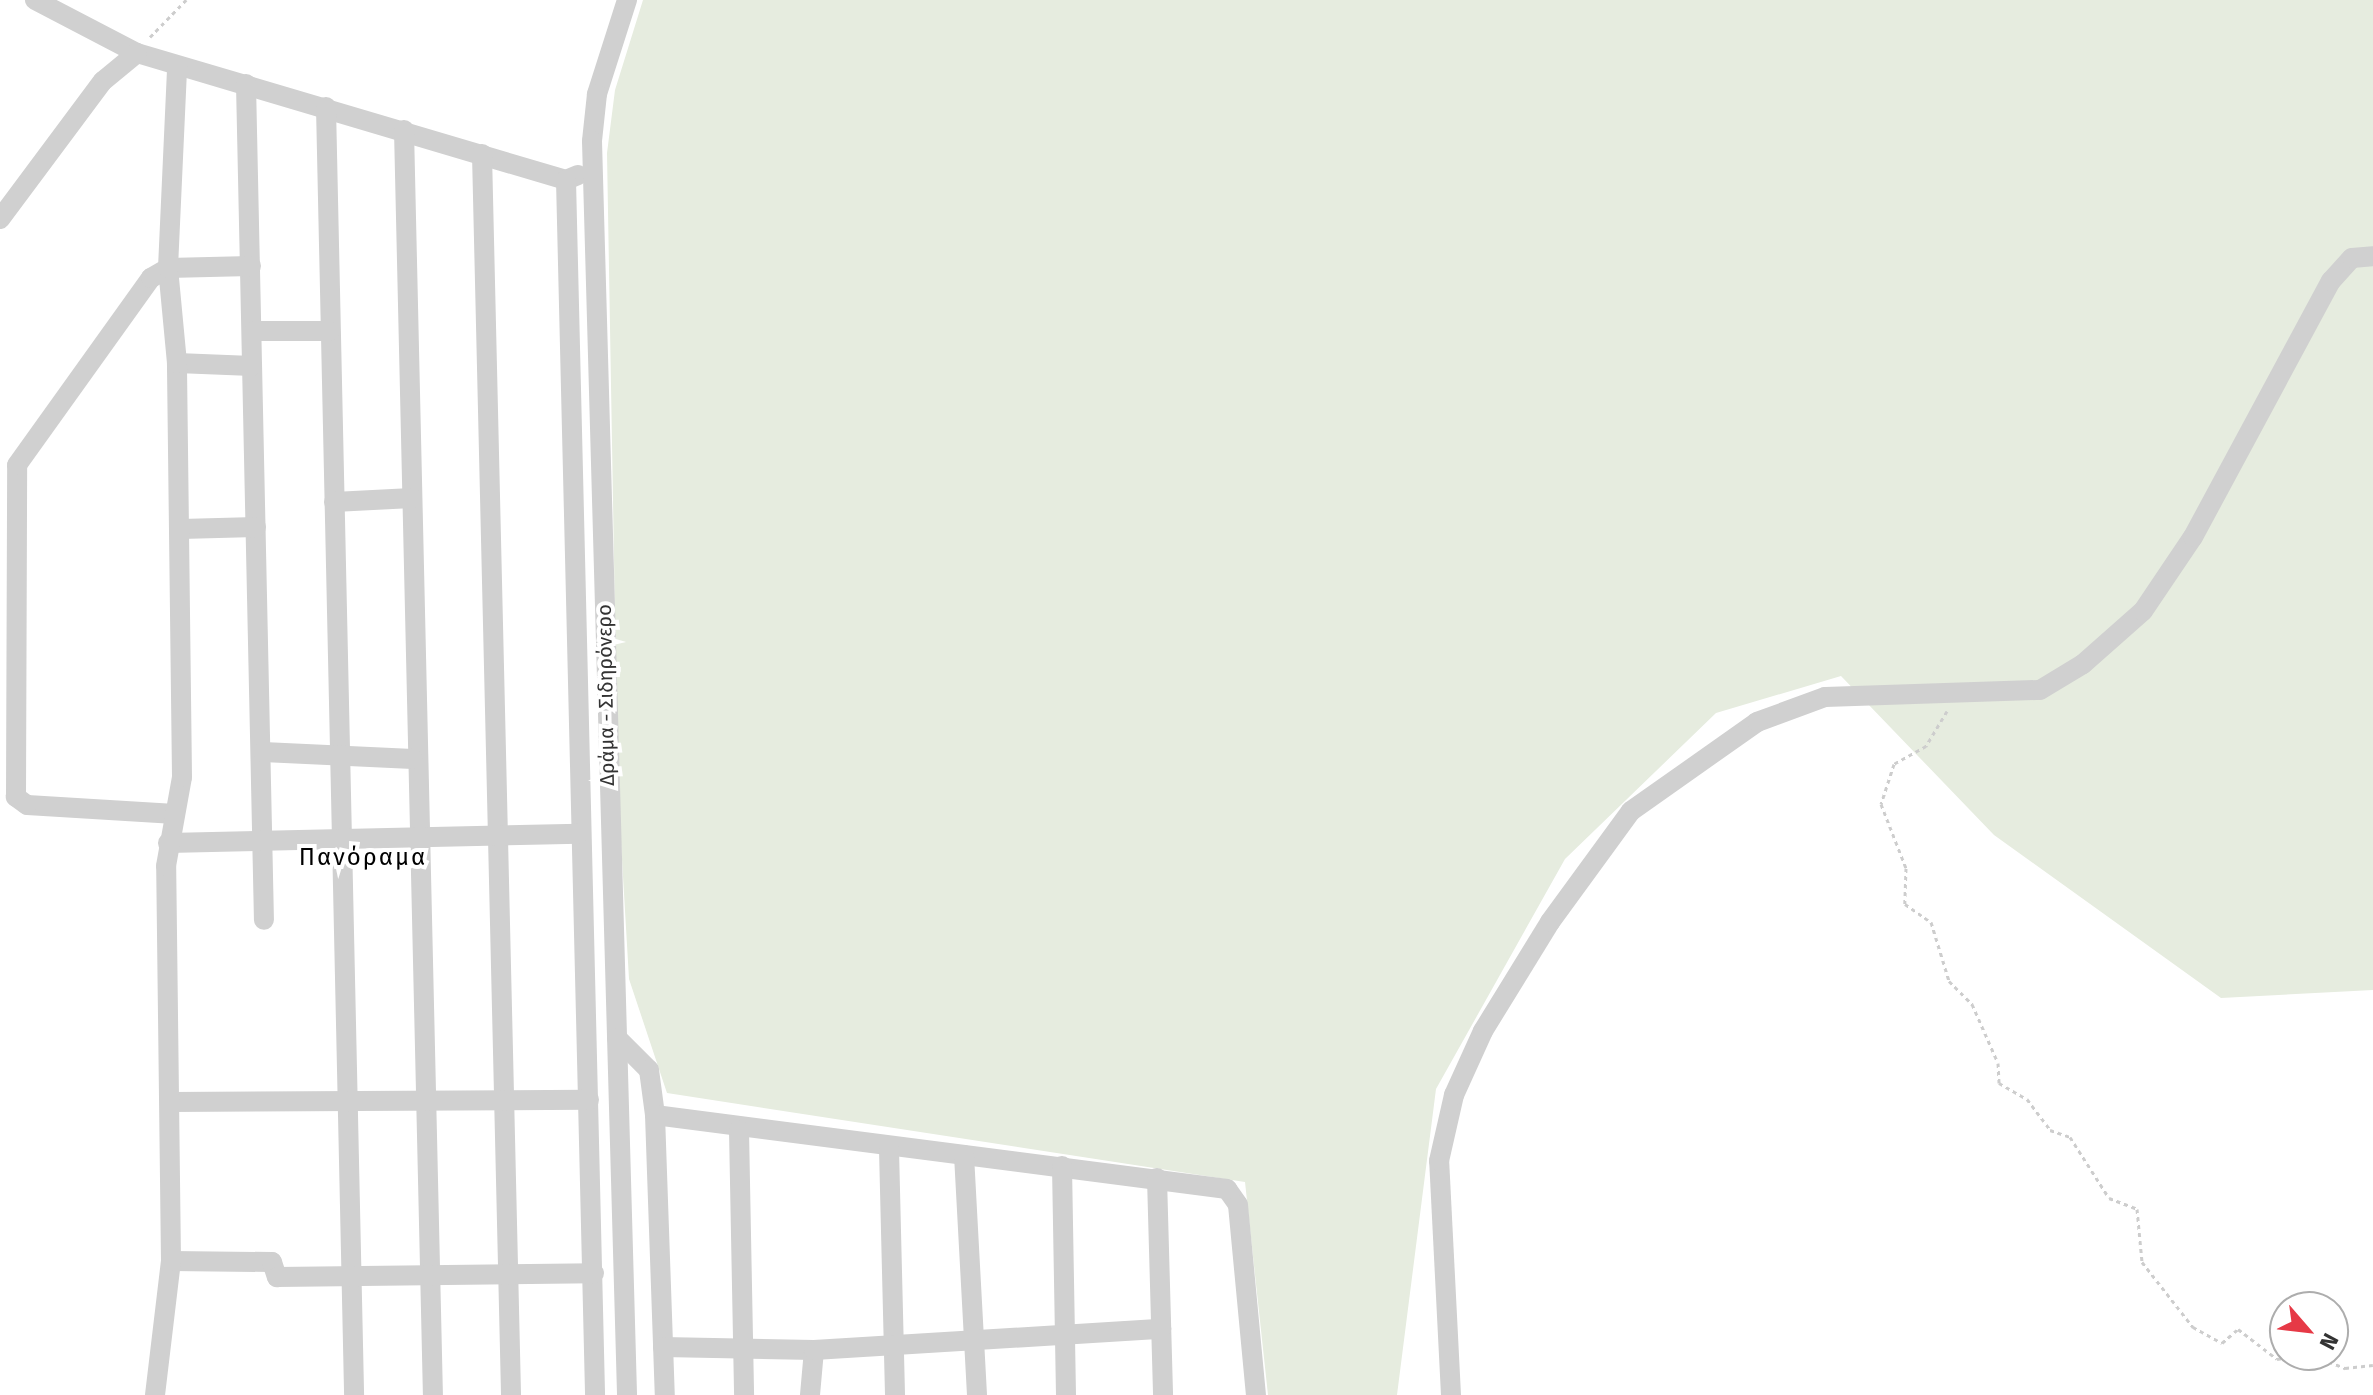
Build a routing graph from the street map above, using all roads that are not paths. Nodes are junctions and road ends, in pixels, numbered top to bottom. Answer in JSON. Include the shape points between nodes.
{"nodes":[{"id":1,"x":35,"y":0,"type":"edge"},
{"id":2,"x":627,"y":0,"type":"edge"},
{"id":3,"x":137,"y":53,"type":"junction"},
{"id":4,"x":177,"y":66,"type":"junction"},
{"id":5,"x":246,"y":84,"type":"junction"},
{"id":6,"x":326,"y":107,"type":"junction"},
{"id":7,"x":404,"y":130,"type":"junction"},
{"id":8,"x":482,"y":154,"type":"junction"},
{"id":9,"x":592,"y":168,"type":"junction"},
{"id":10,"x":566,"y":180,"type":"junction"},
{"id":11,"x":0,"y":219,"type":"edge"},
{"id":12,"x":2373,"y":256,"type":"edge"},
{"id":13,"x":251,"y":266,"type":"junction"},
{"id":14,"x":168,"y":268,"type":"junction"},
{"id":15,"x":254,"y":331,"type":"junction"},
{"id":16,"x":329,"y":331,"type":"junction"},
{"id":17,"x":177,"y":363,"type":"junction"},
{"id":18,"x":252,"y":366,"type":"junction"},
{"id":19,"x":412,"y":498,"type":"junction"},
{"id":20,"x":334,"y":502,"type":"junction"},
{"id":21,"x":256,"y":527,"type":"junction"},
{"id":22,"x":181,"y":529,"type":"junction"},
{"id":23,"x":263,"y":752,"type":"junction"},
{"id":24,"x":340,"y":754,"type":"junction"},
{"id":25,"x":413,"y":759,"type":"junction"},
{"id":26,"x":175,"y":814,"type":"junction"},
{"id":27,"x":579,"y":834,"type":"junction"},
{"id":28,"x":497,"y":836,"type":"junction"},
{"id":29,"x":416,"y":838,"type":"junction"},
{"id":30,"x":339,"y":839,"type":"junction"},
{"id":31,"x":263,"y":841,"type":"junction"},
{"id":32,"x":168,"y":843,"type":"junction"},
{"id":33,"x":264,"y":920,"type":"dead end"},
{"id":34,"x":617,"y":1038,"type":"junction"},
{"id":35,"x":503,"y":1100,"type":"junction"},
{"id":36,"x":589,"y":1100,"type":"junction"},
{"id":37,"x":170,"y":1102,"type":"junction"},
{"id":38,"x":425,"y":1102,"type":"junction"},
{"id":39,"x":348,"y":1103,"type":"junction"},
{"id":40,"x":655,"y":1115,"type":"junction"},
{"id":41,"x":739,"y":1130,"type":"junction"},
{"id":42,"x":889,"y":1149,"type":"junction"},
{"id":43,"x":964,"y":1155,"type":"junction"},
{"id":44,"x":1062,"y":1166,"type":"junction"},
{"id":45,"x":1157,"y":1178,"type":"junction"},
{"id":46,"x":171,"y":1261,"type":"junction"},
{"id":47,"x":509,"y":1271,"type":"junction"},
{"id":48,"x":433,"y":1273,"type":"junction"},
{"id":49,"x":594,"y":1273,"type":"junction"},
{"id":50,"x":350,"y":1277,"type":"junction"},
{"id":51,"x":1161,"y":1329,"type":"junction"},
{"id":52,"x":1065,"y":1335,"type":"junction"},
{"id":53,"x":975,"y":1343,"type":"junction"},
{"id":54,"x":663,"y":1347,"type":"junction"},
{"id":55,"x":892,"y":1347,"type":"junction"},
{"id":56,"x":742,"y":1349,"type":"junction"},
{"id":57,"x":814,"y":1350,"type":"junction"},
{"id":58,"x":155,"y":1395,"type":"edge"},
{"id":59,"x":354,"y":1395,"type":"edge"},
{"id":60,"x":433,"y":1395,"type":"edge"},
{"id":61,"x":511,"y":1395,"type":"edge"},
{"id":62,"x":595,"y":1395,"type":"edge"},
{"id":63,"x":627,"y":1395,"type":"edge"},
{"id":64,"x":665,"y":1395,"type":"edge"},
{"id":65,"x":744,"y":1395,"type":"edge"},
{"id":66,"x":810,"y":1395,"type":"edge"},
{"id":67,"x":895,"y":1395,"type":"edge"},
{"id":68,"x":977,"y":1395,"type":"edge"},
{"id":69,"x":1066,"y":1395,"type":"edge"},
{"id":70,"x":1163,"y":1395,"type":"edge"},
{"id":71,"x":1256,"y":1395,"type":"edge"},
{"id":72,"x":1451,"y":1395,"type":"edge"}],
"edges":[{"from":1,"to":3,"type":"street"},
{"from":2,"to":9,"type":"street","name":"Δράμα - Σιδηρόνερο","via":[[597,94]]},
{"from":3,"to":4,"type":"street"},
{"from":3,"to":11,"type":"street","via":[[103,81]]},
{"from":4,"to":5,"type":"street"},
{"from":4,"to":14,"type":"street"},
{"from":5,"to":6,"type":"street"},
{"from":5,"to":13,"type":"street"},
{"from":6,"to":7,"type":"street"},
{"from":6,"to":16,"type":"street"},
{"from":7,"to":8,"type":"street"},
{"from":7,"to":19,"type":"street"},
{"from":8,"to":10,"type":"street"},
{"from":8,"to":28,"type":"street"},
{"from":9,"to":10,"type":"street"},
{"from":9,"to":34,"type":"street","name":"Δράμα - Σιδηρόνερο"},
{"from":10,"to":27,"type":"street"},
{"from":12,"to":72,"type":"street","via":[[2352,258],[2331,281],[2193,537],[2143,611],[2040,690],[1825,697],[1757,722],[1631,811],[1550,922],[1483,1031],[1454,1095],[1439,1161]]},
{"from":13,"to":14,"type":"street"},
{"from":13,"to":15,"type":"street"},
{"from":14,"to":17,"type":"street"},
{"from":14,"to":26,"type":"street","via":[[151,278],[17,465],[14,790],[27,805]]},
{"from":15,"to":16,"type":"street"},
{"from":15,"to":18,"type":"street"},
{"from":16,"to":20,"type":"street"},
{"from":17,"to":18,"type":"street"},
{"from":17,"to":22,"type":"street"},
{"from":18,"to":21,"type":"street"},
{"from":19,"to":20,"type":"street"},
{"from":19,"to":25,"type":"street"},
{"from":20,"to":24,"type":"street"},
{"from":21,"to":22,"type":"street"},
{"from":21,"to":23,"type":"street"},
{"from":22,"to":26,"type":"street","via":[[182,777]]},
{"from":23,"to":24,"type":"street"},
{"from":23,"to":31,"type":"street"},
{"from":24,"to":25,"type":"street"},
{"from":24,"to":30,"type":"street"},
{"from":25,"to":29,"type":"street"},
{"from":26,"to":32,"type":"street"},
{"from":27,"to":28,"type":"street"},
{"from":27,"to":36,"type":"street"},
{"from":28,"to":29,"type":"street"},
{"from":28,"to":35,"type":"street"},
{"from":29,"to":30,"type":"street"},
{"from":29,"to":38,"type":"street"},
{"from":30,"to":31,"type":"street"},
{"from":30,"to":39,"type":"street"},
{"from":31,"to":32,"type":"street"},
{"from":31,"to":33,"type":"street"},
{"from":32,"to":37,"type":"street"},
{"from":34,"to":40,"type":"street","via":[[649,1070]]},
{"from":34,"to":63,"type":"street","name":"Δράμα - Σιδηρόνερο"},
{"from":35,"to":36,"type":"street"},
{"from":35,"to":38,"type":"street"},
{"from":35,"to":47,"type":"street"},
{"from":36,"to":49,"type":"street"},
{"from":37,"to":39,"type":"street"},
{"from":37,"to":46,"type":"street"},
{"from":38,"to":39,"type":"street"},
{"from":38,"to":48,"type":"street"},
{"from":39,"to":50,"type":"street"},
{"from":40,"to":41,"type":"street"},
{"from":40,"to":54,"type":"street"},
{"from":41,"to":42,"type":"street"},
{"from":41,"to":56,"type":"street"},
{"from":42,"to":43,"type":"street"},
{"from":42,"to":55,"type":"street"},
{"from":43,"to":44,"type":"street"},
{"from":43,"to":53,"type":"street"},
{"from":44,"to":45,"type":"street"},
{"from":44,"to":52,"type":"street"},
{"from":45,"to":51,"type":"street"},
{"from":45,"to":71,"type":"street","via":[[1221,1187],[1236,1199]]},
{"from":46,"to":50,"type":"street","via":[[272,1262],[277,1277]]},
{"from":46,"to":58,"type":"street"},
{"from":47,"to":48,"type":"street"},
{"from":47,"to":49,"type":"street"},
{"from":47,"to":61,"type":"street"},
{"from":48,"to":50,"type":"street"},
{"from":48,"to":60,"type":"street"},
{"from":49,"to":62,"type":"street"},
{"from":50,"to":59,"type":"street"},
{"from":51,"to":52,"type":"street"},
{"from":51,"to":70,"type":"street"},
{"from":52,"to":53,"type":"street"},
{"from":52,"to":69,"type":"street"},
{"from":53,"to":55,"type":"street"},
{"from":53,"to":68,"type":"street"},
{"from":54,"to":56,"type":"street"},
{"from":54,"to":64,"type":"street"},
{"from":55,"to":57,"type":"street"},
{"from":55,"to":67,"type":"street"},
{"from":56,"to":57,"type":"street"},
{"from":56,"to":65,"type":"street"},
{"from":57,"to":66,"type":"street"}]}
